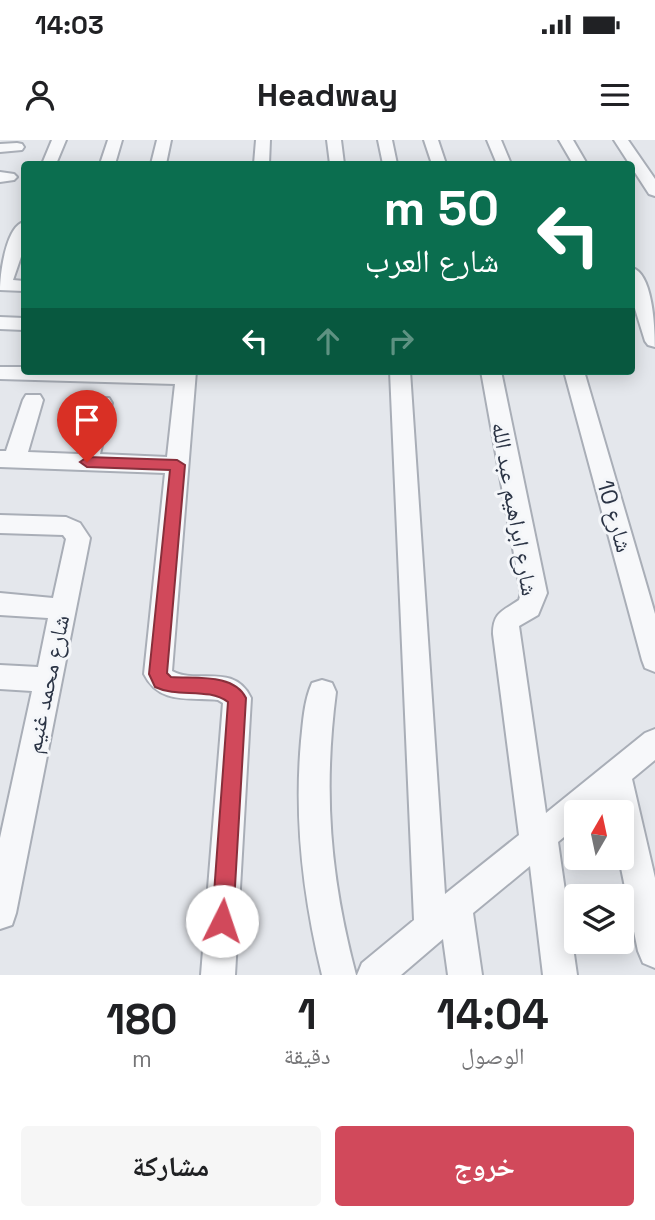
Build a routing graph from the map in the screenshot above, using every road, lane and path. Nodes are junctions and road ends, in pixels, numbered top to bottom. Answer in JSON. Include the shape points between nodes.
{"nodes":[{"id":1,"x":59,"y":140,"type":"edge"},
{"id":2,"x":115,"y":140,"type":"edge"},
{"id":3,"x":164,"y":140,"type":"edge"},
{"id":4,"x":263,"y":140,"type":"edge"},
{"id":5,"x":334,"y":140,"type":"edge"},
{"id":6,"x":385,"y":140,"type":"edge"},
{"id":7,"x":431,"y":140,"type":"edge"},
{"id":8,"x":494,"y":140,"type":"edge"},
{"id":9,"x":566,"y":140,"type":"edge"},
{"id":10,"x":621,"y":140,"type":"edge"},
{"id":11,"x":17,"y":147,"type":"dead end"},
{"id":12,"x":0,"y":148,"type":"edge"},
{"id":13,"x":50,"y":161,"type":"edge"},
{"id":14,"x":109,"y":161,"type":"edge"},
{"id":15,"x":160,"y":161,"type":"edge"},
{"id":16,"x":262,"y":161,"type":"edge"},
{"id":17,"x":337,"y":161,"type":"edge"},
{"id":18,"x":389,"y":161,"type":"edge"},
{"id":19,"x":438,"y":161,"type":"edge"},
{"id":20,"x":504,"y":161,"type":"edge"},
{"id":21,"x":578,"y":161,"type":"edge"},
{"id":22,"x":655,"y":191,"type":"edge"},
{"id":23,"x":21,"y":235,"type":"edge"},
{"id":24,"x":635,"y":282,"type":"edge"},
{"id":25,"x":1,"y":285,"type":"edge"},
{"id":26,"x":21,"y":286,"type":"edge"},
{"id":27,"x":0,"y":323,"type":"edge"},
{"id":28,"x":21,"y":324,"type":"edge"},
{"id":29,"x":655,"y":341,"type":"edge"},
{"id":30,"x":0,"y":373,"type":"edge"},
{"id":31,"x":21,"y":373,"type":"edge"},
{"id":32,"x":186,"y":375,"type":"edge"},
{"id":33,"x":400,"y":375,"type":"edge"},
{"id":34,"x":492,"y":375,"type":"edge"},
{"id":35,"x":575,"y":375,"type":"edge"},
{"id":36,"x":33,"y":400,"type":"dead end"},
{"id":37,"x":102,"y":403,"type":"dead end"},
{"id":38,"x":7,"y":459,"type":"edge"},
{"id":39,"x":87,"y":462,"type":"junction"},
{"id":40,"x":177,"y":465,"type":"junction"},
{"id":41,"x":0,"y":524,"type":"edge"},
{"id":42,"x":0,"y":604,"type":"edge"},
{"id":43,"x":63,"y":610,"type":"junction"},
{"id":44,"x":655,"y":660,"type":"edge"},
{"id":45,"x":0,"y":677,"type":"edge"},
{"id":46,"x":48,"y":680,"type":"junction"},
{"id":47,"x":322,"y":692,"type":"dead end"},
{"id":48,"x":655,"y":742,"type":"edge"},
{"id":49,"x":616,"y":774,"type":"junction"},
{"id":50,"x":538,"y":838,"type":"junction"},
{"id":51,"x":0,"y":913,"type":"edge"},
{"id":52,"x":443,"y":917,"type":"junction"},
{"id":53,"x":655,"y":951,"type":"edge"},
{"id":54,"x":219,"y":975,"type":"edge"},
{"id":55,"x":339,"y":975,"type":"edge"},
{"id":56,"x":374,"y":975,"type":"edge"},
{"id":57,"x":465,"y":975,"type":"edge"},
{"id":58,"x":560,"y":975,"type":"edge"}],
"edges":[{"from":1,"to":13,"type":"street"},
{"from":2,"to":14,"type":"street"},
{"from":3,"to":15,"type":"street"},
{"from":4,"to":16,"type":"street"},
{"from":5,"to":17,"type":"street"},
{"from":6,"to":18,"type":"street"},
{"from":7,"to":19,"type":"street"},
{"from":8,"to":20,"type":"street"},
{"from":9,"to":21,"type":"street"},
{"from":10,"to":22,"type":"street"},
{"from":11,"to":12,"type":"street"},
{"from":23,"to":25,"type":"street"},
{"from":24,"to":29,"type":"street"},
{"from":25,"to":26,"type":"street"},
{"from":27,"to":28,"type":"street"},
{"from":30,"to":31,"type":"street"},
{"from":32,"to":40,"type":"street"},
{"from":33,"to":52,"type":"street"},
{"from":34,"to":50,"type":"street","name":"شارع ابراهيم عبد الله","via":[[534,593],[530,609],[506,621],[506,634]]},
{"from":35,"to":44,"type":"street","name":"شارع 10"},
{"from":36,"to":38,"type":"street"},
{"from":37,"to":39,"type":"street"},
{"from":38,"to":39,"type":"street"},
{"from":39,"to":40,"type":"street"},
{"from":40,"to":54,"type":"street","via":[[158,674],[170,685],[222,688],[234,694],[238,705]]},
{"from":41,"to":43,"type":"street","name":"شارع محمد غنيم","via":[[59,525],[76,533]]},
{"from":42,"to":43,"type":"street"},
{"from":43,"to":46,"type":"street","name":"شارع محمد غنيم"},
{"from":45,"to":46,"type":"street"},
{"from":46,"to":51,"type":"street","name":"شارع محمد غنيم"},
{"from":47,"to":55,"type":"street","via":[[314,743],[312,811],[326,927]]},
{"from":48,"to":49,"type":"street"},
{"from":49,"to":50,"type":"street"},
{"from":49,"to":53,"type":"street"},
{"from":50,"to":52,"type":"street"},
{"from":50,"to":58,"type":"street"},
{"from":52,"to":56,"type":"street"},
{"from":52,"to":57,"type":"street"}]}
